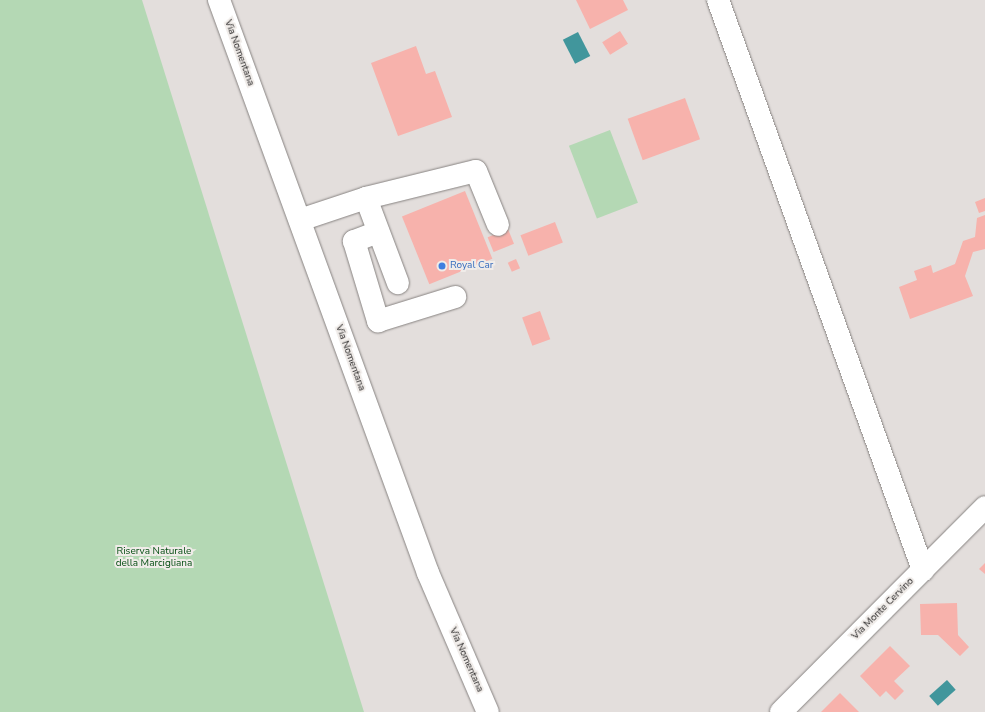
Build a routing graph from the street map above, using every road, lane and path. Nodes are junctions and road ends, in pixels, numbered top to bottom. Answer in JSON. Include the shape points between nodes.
{"nodes":[{"id":1,"x":219,"y":0,"type":"edge"},
{"id":2,"x":718,"y":0,"type":"edge"},
{"id":3,"x":366,"y":198,"type":"junction"},
{"id":4,"x":300,"y":220,"type":"junction"},
{"id":5,"x":498,"y":226,"type":"dead end"},
{"id":6,"x":378,"y":232,"type":"junction"},
{"id":7,"x":398,"y":283,"type":"dead end"},
{"id":8,"x":455,"y":297,"type":"dead end"},
{"id":9,"x":985,"y":507,"type":"edge"},
{"id":10,"x":923,"y":570,"type":"junction"},
{"id":11,"x":488,"y":712,"type":"edge"},
{"id":12,"x":781,"y":712,"type":"edge"}],
"edges":[{"from":1,"to":4,"type":"street","name":"Via Nomentana"},
{"from":2,"to":10,"type":"street"},
{"from":3,"to":4,"type":"street"},
{"from":3,"to":5,"type":"street","via":[[476,171]]},
{"from":3,"to":6,"type":"street"},
{"from":4,"to":11,"type":"street","name":"Via Nomentana","via":[[428,573]]},
{"from":6,"to":7,"type":"street"},
{"from":6,"to":8,"type":"street","via":[[354,241],[378,321]]},
{"from":9,"to":10,"type":"street","name":"Via Monte Cervino"},
{"from":10,"to":12,"type":"street","name":"Via Monte Cervino"}]}
